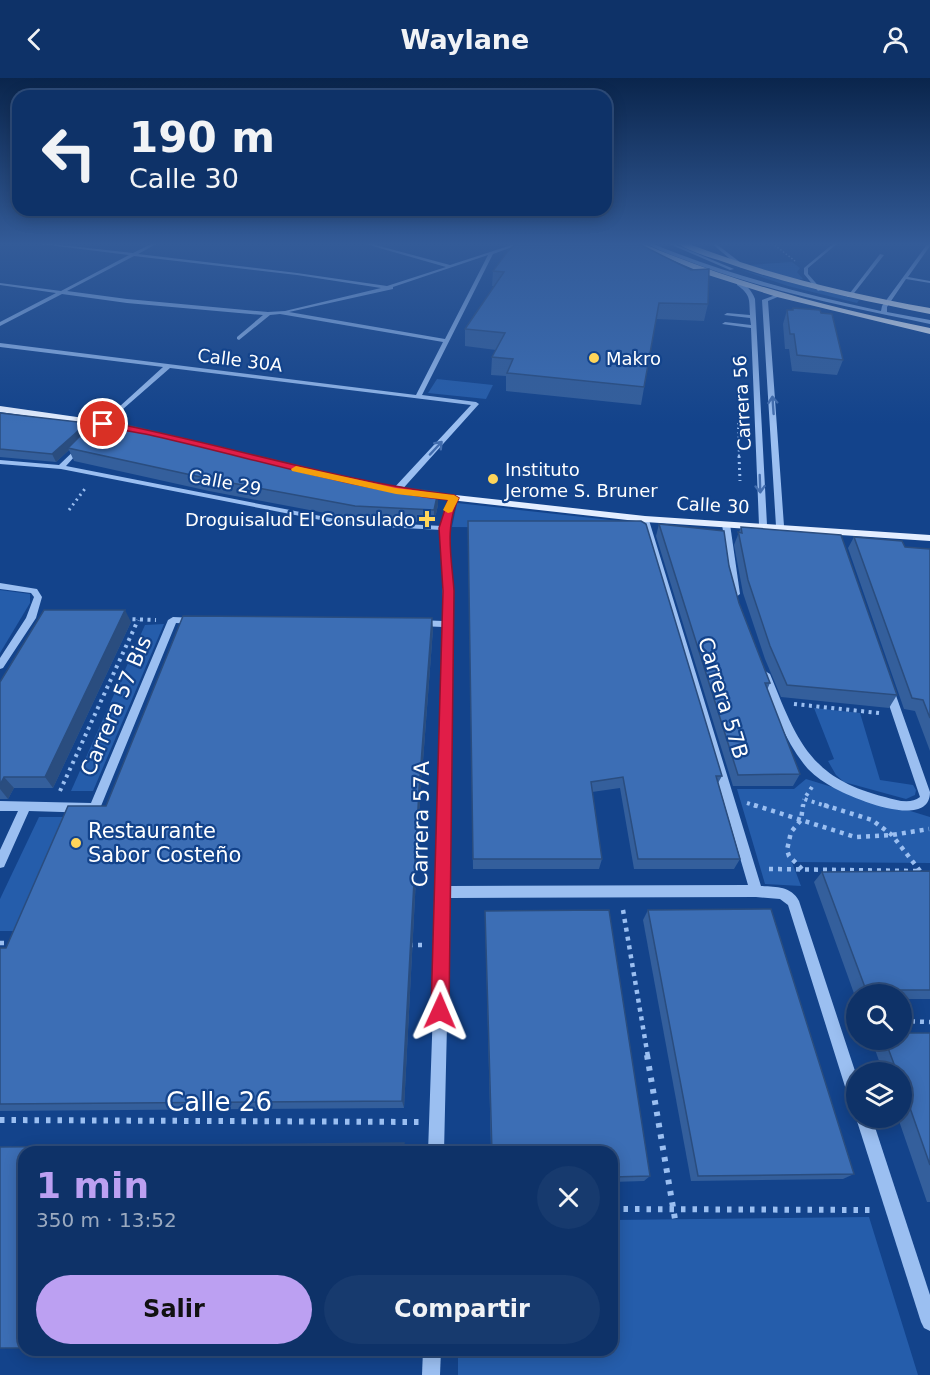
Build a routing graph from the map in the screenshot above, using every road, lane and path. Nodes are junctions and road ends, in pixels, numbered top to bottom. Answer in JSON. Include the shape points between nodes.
{"nodes":[{"id":1,"x":40,"y":304,"type":"edge"},
{"id":2,"x":147,"y":304,"type":"edge"},
{"id":3,"x":323,"y":304,"type":"edge"},
{"id":4,"x":466,"y":304,"type":"edge"},
{"id":5,"x":752,"y":304,"type":"edge"},
{"id":6,"x":765,"y":304,"type":"edge"},
{"id":7,"x":813,"y":304,"type":"edge"},
{"id":8,"x":861,"y":304,"type":"edge"},
{"id":9,"x":865,"y":304,"type":"edge"},
{"id":10,"x":872,"y":304,"type":"edge"},
{"id":11,"x":888,"y":304,"type":"edge"},
{"id":12,"x":905,"y":304,"type":"edge"},
{"id":13,"x":885,"y":308,"type":"junction"},
{"id":14,"x":918,"y":309,"type":"junction"},
{"id":15,"x":930,"y":311,"type":"edge"},
{"id":16,"x":280,"y":312,"type":"junction"},
{"id":17,"x":268,"y":314,"type":"junction"},
{"id":18,"x":930,"y":320,"type":"edge"},
{"id":19,"x":752,"y":322,"type":"junction"},
{"id":20,"x":893,"y":323,"type":"junction"},
{"id":21,"x":0,"y":324,"type":"edge"},
{"id":22,"x":930,"y":331,"type":"edge"},
{"id":23,"x":239,"y":338,"type":"dead end"},
{"id":24,"x":447,"y":341,"type":"junction"},
{"id":25,"x":0,"y":345,"type":"edge"},
{"id":26,"x":168,"y":366,"type":"junction"},
{"id":27,"x":418,"y":398,"type":"junction"},
{"id":28,"x":0,"y":409,"type":"edge"},
{"id":29,"x":738,"y":423,"type":"dead end"},
{"id":30,"x":100,"y":427,"type":"junction"},
{"id":31,"x":123,"y":427,"type":"edge"},
{"id":32,"x":89,"y":438,"type":"edge"},
{"id":33,"x":0,"y":462,"type":"edge"},
{"id":34,"x":61,"y":467,"type":"junction"},
{"id":35,"x":96,"y":474,"type":"junction"},
{"id":36,"x":740,"y":481,"type":"dead end"},
{"id":37,"x":392,"y":490,"type":"joint"},
{"id":38,"x":454,"y":498,"type":"junction"},
{"id":39,"x":69,"y":510,"type":"dead end"},
{"id":40,"x":645,"y":519,"type":"junction"},
{"id":41,"x":726,"y":524,"type":"junction"},
{"id":42,"x":763,"y":525,"type":"junction"},
{"id":43,"x":780,"y":526,"type":"junction"},
{"id":44,"x":444,"y":528,"type":"junction"},
{"id":45,"x":930,"y":538,"type":"edge"},
{"id":46,"x":0,"y":586,"type":"edge"},
{"id":47,"x":738,"y":603,"type":"edge"},
{"id":48,"x":116,"y":619,"type":"edge"},
{"id":49,"x":138,"y":620,"type":"junction"},
{"id":50,"x":173,"y":620,"type":"junction"},
{"id":51,"x":209,"y":621,"type":"edge"},
{"id":52,"x":406,"y":623,"type":"edge"},
{"id":53,"x":448,"y":624,"type":"junction"},
{"id":54,"x":759,"y":659,"type":"edge"},
{"id":55,"x":0,"y":666,"type":"edge"},
{"id":56,"x":887,"y":681,"type":"edge"},
{"id":57,"x":776,"y":702,"type":"junction"},
{"id":58,"x":898,"y":715,"type":"junction"},
{"id":59,"x":810,"y":791,"type":"dead end"},
{"id":60,"x":729,"y":797,"type":"junction"},
{"id":61,"x":804,"y":799,"type":"junction"},
{"id":62,"x":0,"y":806,"type":"edge"},
{"id":63,"x":26,"y":806,"type":"junction"},
{"id":64,"x":53,"y":807,"type":"junction"},
{"id":65,"x":801,"y":820,"type":"junction"},
{"id":66,"x":930,"y":831,"type":"edge"},
{"id":67,"x":892,"y":835,"type":"junction"},
{"id":68,"x":0,"y":863,"type":"edge"},
{"id":69,"x":751,"y":868,"type":"junction"},
{"id":70,"x":803,"y":869,"type":"junction"},
{"id":71,"x":930,"y":871,"type":"edge"},
{"id":72,"x":920,"y":872,"type":"junction"},
{"id":73,"x":620,"y":891,"type":"junction"},
{"id":74,"x":756,"y":891,"type":"junction"},
{"id":75,"x":442,"y":892,"type":"junction"},
{"id":76,"x":0,"y":943,"type":"edge"},
{"id":77,"x":24,"y":943,"type":"edge"},
{"id":78,"x":406,"y":945,"type":"edge"},
{"id":79,"x":441,"y":945,"type":"junction"},
{"id":80,"x":912,"y":1021,"type":"edge"},
{"id":81,"x":930,"y":1022,"type":"edge"},
{"id":82,"x":846,"y":1065,"type":"edge"},
{"id":83,"x":0,"y":1120,"type":"edge"},
{"id":84,"x":437,"y":1122,"type":"junction"},
{"id":85,"x":867,"y":1128,"type":"edge"},
{"id":86,"x":436,"y":1146,"type":"edge"},
{"id":87,"x":618,"y":1209,"type":"edge"},
{"id":88,"x":674,"y":1209,"type":"junction"},
{"id":89,"x":894,"y":1210,"type":"junction"},
{"id":90,"x":675,"y":1219,"type":"dead end"},
{"id":91,"x":930,"y":1322,"type":"edge"},
{"id":92,"x":432,"y":1356,"type":"edge"},
{"id":93,"x":431,"y":1375,"type":"edge"}],
"edges":[{"from":1,"to":21,"type":"street"},
{"from":2,"to":17,"type":"street"},
{"from":3,"to":16,"type":"street"},
{"from":4,"to":24,"type":"street"},
{"from":5,"to":19,"type":"street","name":"Carrera 56"},
{"from":43,"to":6,"type":"street","name":"Carrera 56","one_way":true},
{"from":7,"to":20,"type":"highway"},
{"from":8,"to":13,"type":"street"},
{"from":9,"to":13,"type":"street"},
{"from":10,"to":13,"type":"highway"},
{"from":11,"to":13,"type":"street"},
{"from":12,"to":14,"type":"street"},
{"from":13,"to":14,"type":"highway"},
{"from":13,"to":18,"type":"street"},
{"from":13,"to":20,"type":"street"},
{"from":14,"to":15,"type":"highway"},
{"from":16,"to":17,"type":"street"},
{"from":16,"to":24,"type":"street"},
{"from":17,"to":23,"type":"street"},
{"from":19,"to":19,"type":"street","via":[[726,320]]},
{"from":19,"to":42,"type":"street","name":"Carrera 56","one_way":true},
{"from":20,"to":22,"type":"highway"},
{"from":24,"to":27,"type":"street"},
{"from":25,"to":26,"type":"street","name":"Calle 30A"},
{"from":26,"to":27,"type":"street","name":"Calle 30A"},
{"from":26,"to":30,"type":"street"},
{"from":37,"to":27,"type":"street","name":"Calle 30A","one_way":true,"via":[[476,405]]},
{"from":28,"to":30,"type":"main road"},
{"from":29,"to":36,"type":"path"},
{"from":30,"to":31,"type":"main road"},
{"from":32,"to":34,"type":"street"},
{"from":33,"to":34,"type":"street","name":"Calle 29"},
{"from":34,"to":35,"type":"street","name":"Calle 29"},
{"from":35,"to":39,"type":"path"},
{"from":35,"to":44,"type":"street","name":"Calle 29","via":[[346,523]]},
{"from":37,"to":38,"type":"main road","name":"Calle 30"},
{"from":38,"to":40,"type":"main road","name":"Calle 30"},
{"from":38,"to":44,"type":"street","name":"Carrera 57A"},
{"from":40,"to":41,"type":"main road","name":"Calle 30"},
{"from":40,"to":60,"type":"street","name":"Carrera 57B"},
{"from":41,"to":42,"type":"main road","name":"Calle 30"},
{"from":41,"to":47,"type":"street"},
{"from":42,"to":43,"type":"main road","name":"Calle 30"},
{"from":43,"to":45,"type":"main road","name":"Calle 30","via":[[837,535]]},
{"from":44,"to":53,"type":"street","name":"Carrera 57A"},
{"from":46,"to":55,"type":"street","via":[[34,591],[38,601]]},
{"from":48,"to":49,"type":"path"},
{"from":49,"to":50,"type":"path"},
{"from":49,"to":64,"type":"path"},
{"from":50,"to":51,"type":"street"},
{"from":50,"to":64,"type":"street","name":"Carrera 57 Bis","via":[[95,808]]},
{"from":52,"to":53,"type":"street"},
{"from":53,"to":75,"type":"street","name":"Carrera 57A"},
{"from":54,"to":57,"type":"street"},
{"from":56,"to":58,"type":"street"},
{"from":57,"to":58,"type":"path"},
{"from":57,"to":58,"type":"street","via":[[808,759],[821,774],[886,802],[912,806],[926,797]]},
{"from":59,"to":61,"type":"path"},
{"from":60,"to":65,"type":"path"},
{"from":60,"to":69,"type":"street","name":"Carrera 57B"},
{"from":61,"to":65,"type":"path"},
{"from":61,"to":67,"type":"path","via":[[872,820]]},
{"from":62,"to":63,"type":"street"},
{"from":63,"to":64,"type":"street"},
{"from":63,"to":68,"type":"street"},
{"from":65,"to":67,"type":"path","via":[[855,837]]},
{"from":65,"to":70,"type":"path","via":[[791,832],[787,850]]},
{"from":66,"to":67,"type":"path"},
{"from":67,"to":72,"type":"path"},
{"from":69,"to":70,"type":"path"},
{"from":69,"to":74,"type":"street","name":"Carrera 57B"},
{"from":70,"to":72,"type":"path"},
{"from":71,"to":72,"type":"path"},
{"from":73,"to":74,"type":"street"},
{"from":73,"to":75,"type":"street"},
{"from":73,"to":88,"type":"path"},
{"from":74,"to":82,"type":"street","via":[[790,897]]},
{"from":75,"to":79,"type":"street","name":"Carrera 57A"},
{"from":76,"to":77,"type":"path"},
{"from":78,"to":79,"type":"path"},
{"from":79,"to":84,"type":"street","name":"Carrera 57A"},
{"from":80,"to":81,"type":"path"},
{"from":83,"to":84,"type":"path","name":"Calle 26"},
{"from":84,"to":86,"type":"street","name":"Carrera 57A"},
{"from":85,"to":89,"type":"street"},
{"from":87,"to":88,"type":"path"},
{"from":88,"to":89,"type":"path"},
{"from":88,"to":90,"type":"path"},
{"from":89,"to":91,"type":"street"},
{"from":92,"to":93,"type":"street"}]}
